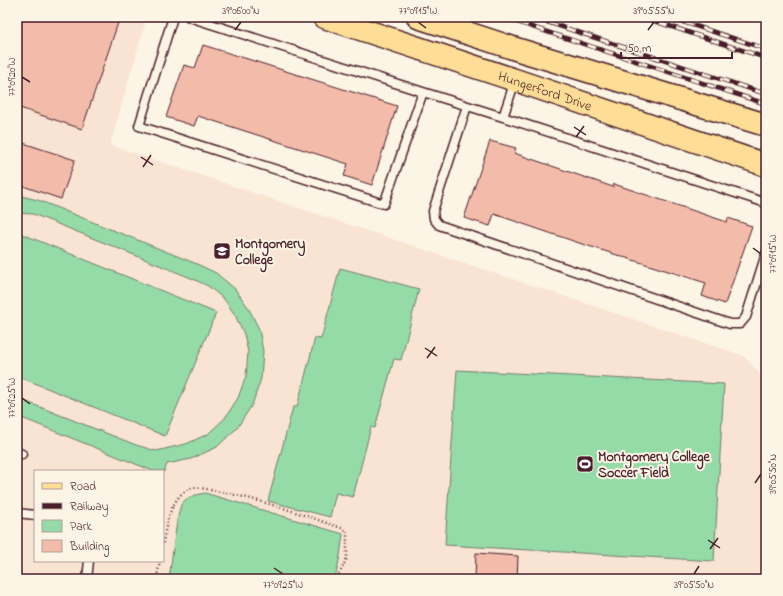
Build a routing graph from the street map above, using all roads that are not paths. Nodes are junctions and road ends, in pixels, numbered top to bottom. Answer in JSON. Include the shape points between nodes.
{"nodes":[{"id":1,"x":173,"y":17,"type":"edge"},
{"id":2,"x":189,"y":17,"type":"edge"},
{"id":3,"x":324,"y":17,"type":"edge"},
{"id":4,"x":418,"y":17,"type":"edge"},
{"id":5,"x":524,"y":51,"type":"junction"},
{"id":6,"x":515,"y":80,"type":"junction"},
{"id":7,"x":423,"y":92,"type":"junction"},
{"id":8,"x":467,"y":106,"type":"junction"},
{"id":9,"x":503,"y":117,"type":"junction"},
{"id":10,"x":766,"y":125,"type":"edge"},
{"id":11,"x":766,"y":165,"type":"edge"},
{"id":12,"x":766,"y":203,"type":"edge"},
{"id":13,"x":766,"y":254,"type":"edge"},
{"id":14,"x":17,"y":513,"type":"edge"},
{"id":15,"x":34,"y":515,"type":"edge"},
{"id":16,"x":89,"y":562,"type":"edge"},
{"id":17,"x":87,"y":579,"type":"edge"}],
"edges":[{"from":1,"to":7,"type":"lane","via":[[139,126],[384,204]]},
{"from":2,"to":7,"type":"lane"},
{"from":3,"to":6,"type":"main road","name":"Hungerford Drive"},
{"from":4,"to":5,"type":"main road","name":"Hungerford Drive"},
{"from":5,"to":6,"type":"main road"},
{"from":5,"to":10,"type":"main road","name":"Hungerford Drive"},
{"from":6,"to":9,"type":"lane"},
{"from":6,"to":11,"type":"main road","name":"Hungerford Drive"},
{"from":7,"to":8,"type":"lane"},
{"from":8,"to":9,"type":"lane"},
{"from":8,"to":13,"type":"lane","via":[[433,211],[434,219],[439,225],[730,324],[740,324],[746,317]]},
{"from":9,"to":12,"type":"lane"},
{"from":14,"to":15,"type":"lane"},
{"from":16,"to":17,"type":"lane"}]}
